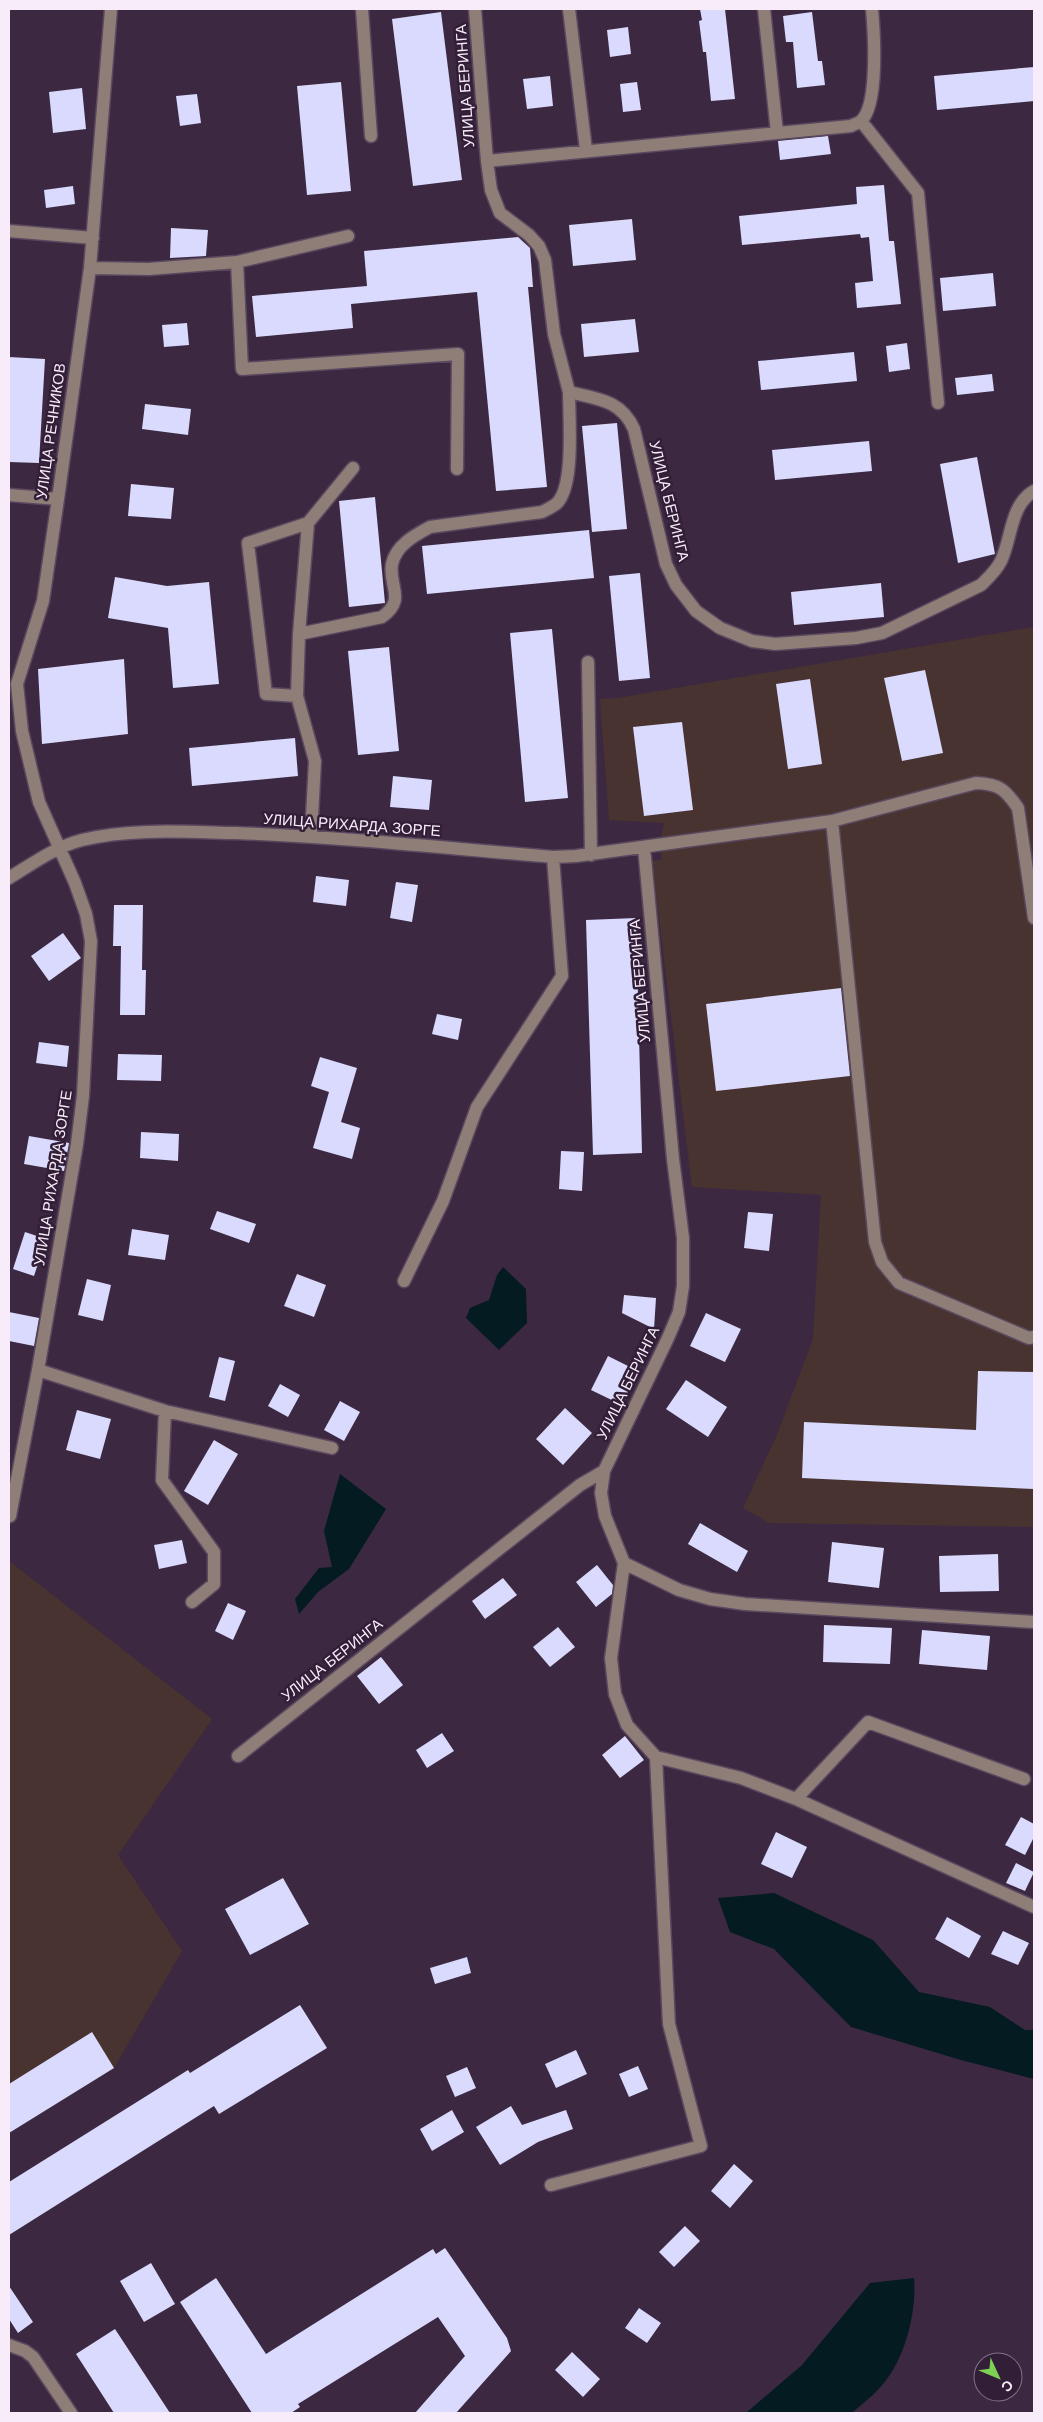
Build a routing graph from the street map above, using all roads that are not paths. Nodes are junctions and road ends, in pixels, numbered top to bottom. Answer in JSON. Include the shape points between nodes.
{"nodes":[{"id":1,"x":111,"y":9,"type":"edge"},
{"id":2,"x":362,"y":9,"type":"edge"},
{"id":3,"x":475,"y":9,"type":"edge"},
{"id":4,"x":569,"y":9,"type":"edge"},
{"id":5,"x":764,"y":9,"type":"edge"},
{"id":6,"x":872,"y":9,"type":"edge"},
{"id":7,"x":862,"y":121,"type":"junction"},
{"id":8,"x":777,"y":133,"type":"junction"},
{"id":9,"x":372,"y":136,"type":"dead end"},
{"id":10,"x":586,"y":150,"type":"junction"},
{"id":11,"x":487,"y":161,"type":"junction"},
{"id":12,"x":9,"y":231,"type":"edge"},
{"id":13,"x":348,"y":236,"type":"dead end"},
{"id":14,"x":93,"y":238,"type":"junction"},
{"id":15,"x":237,"y":262,"type":"junction"},
{"id":16,"x":90,"y":268,"type":"junction"},
{"id":17,"x":569,"y":392,"type":"junction"},
{"id":18,"x":938,"y":403,"type":"dead end"},
{"id":19,"x":353,"y":468,"type":"dead end"},
{"id":20,"x":458,"y":469,"type":"dead end"},
{"id":21,"x":1034,"y":492,"type":"edge"},
{"id":22,"x":9,"y":495,"type":"edge"},
{"id":23,"x":58,"y":499,"type":"junction"},
{"id":24,"x":308,"y":523,"type":"junction"},
{"id":25,"x":299,"y":634,"type":"junction"},
{"id":26,"x":588,"y":662,"type":"dead end"},
{"id":27,"x":13,"y":683,"type":"edge"},
{"id":28,"x":297,"y":696,"type":"junction"},
{"id":29,"x":832,"y":821,"type":"junction"},
{"id":30,"x":311,"y":836,"type":"junction"},
{"id":31,"x":644,"y":847,"type":"junction"},
{"id":32,"x":58,"y":848,"type":"junction"},
{"id":33,"x":591,"y":854,"type":"junction"},
{"id":34,"x":553,"y":857,"type":"junction"},
{"id":35,"x":9,"y":878,"type":"edge"},
{"id":36,"x":1034,"y":918,"type":"edge"},
{"id":37,"x":404,"y":1281,"type":"dead end"},
{"id":38,"x":1034,"y":1338,"type":"edge"},
{"id":39,"x":38,"y":1370,"type":"junction"},
{"id":40,"x":165,"y":1411,"type":"junction"},
{"id":41,"x":332,"y":1448,"type":"dead end"},
{"id":42,"x":604,"y":1471,"type":"junction"},
{"id":43,"x":10,"y":1516,"type":"dead end"},
{"id":44,"x":624,"y":1563,"type":"junction"},
{"id":45,"x":192,"y":1602,"type":"dead end"},
{"id":46,"x":1034,"y":1622,"type":"edge"},
{"id":47,"x":238,"y":1756,"type":"dead end"},
{"id":48,"x":656,"y":1757,"type":"junction"},
{"id":49,"x":1024,"y":1778,"type":"dead end"},
{"id":50,"x":796,"y":1799,"type":"junction"},
{"id":51,"x":1034,"y":1907,"type":"edge"},
{"id":52,"x":551,"y":2185,"type":"dead end"},
{"id":53,"x":9,"y":2345,"type":"edge"},
{"id":54,"x":70,"y":2413,"type":"edge"}],
"edges":[{"from":1,"to":14,"type":"street","name":"УЛИЦА РЕЧНИКОВ"},
{"from":2,"to":9,"type":"street"},
{"from":3,"to":11,"type":"street","name":"УЛИЦА БЕРИНГА"},
{"from":4,"to":10,"type":"street"},
{"from":5,"to":8,"type":"street"},
{"from":6,"to":7,"type":"street","via":[[874,72],[868,110]]},
{"from":7,"to":8,"type":"street","name":"УЛИЦА БЕРИНГА","via":[[851,126]]},
{"from":7,"to":18,"type":"street","via":[[918,193]]},
{"from":8,"to":10,"type":"street","name":"УЛИЦА БЕРИНГА"},
{"from":10,"to":11,"type":"street","name":"УЛИЦА БЕРИНГА"},
{"from":11,"to":17,"type":"street","name":"УЛИЦА БЕРИНГА","via":[[491,190],[500,213],[529,235],[545,260],[554,334]]},
{"from":12,"to":14,"type":"street"},
{"from":13,"to":15,"type":"street"},
{"from":14,"to":16,"type":"street","name":"УЛИЦА РЕЧНИКОВ"},
{"from":15,"to":16,"type":"street","via":[[149,269]]},
{"from":15,"to":20,"type":"street","via":[[242,369],[458,354]]},
{"from":16,"to":23,"type":"street","name":"УЛИЦА РЕЧНИКОВ"},
{"from":17,"to":21,"type":"street","name":"УЛИЦА БЕРИНГА","via":[[605,401],[628,416],[634,429],[666,564],[676,584],[696,611],[720,628],[752,641],[784,643],[882,633],[981,585],[994,573],[1002,559],[1020,504]]},
{"from":17,"to":25,"type":"street","via":[[568,474],[557,504],[542,512],[430,527],[414,535],[400,547],[392,564],[396,595],[390,611],[382,617]]},
{"from":19,"to":24,"type":"street"},
{"from":22,"to":23,"type":"street"},
{"from":23,"to":27,"type":"street","name":"УЛИЦА РЕЧНИКОВ","via":[[43,601]]},
{"from":24,"to":25,"type":"street"},
{"from":24,"to":28,"type":"street","via":[[248,543],[266,694]]},
{"from":25,"to":28,"type":"street"},
{"from":26,"to":33,"type":"street"},
{"from":27,"to":32,"type":"street","name":"УЛИЦА РЕЧНИКОВ","via":[[37,793]]},
{"from":28,"to":30,"type":"street","via":[[315,761]]},
{"from":29,"to":31,"type":"street","name":"УЛИЦА РИХАРДА ЗОРГЕ"},
{"from":29,"to":36,"type":"street","name":"УЛИЦА РИХАРДА ЗОРГЕ","via":[[976,783],[995,784],[1009,794],[1018,808]]},
{"from":29,"to":38,"type":"street","via":[[875,1242],[882,1262],[899,1283]]},
{"from":30,"to":32,"type":"street","name":"УЛИЦА РИХАРДА ЗОРГЕ","via":[[178,831],[83,840]]},
{"from":30,"to":34,"type":"street","name":"УЛИЦА РИХАРДА ЗОРГЕ"},
{"from":31,"to":33,"type":"street","name":"УЛИЦА РИХАРДА ЗОРГЕ"},
{"from":31,"to":42,"type":"street","name":"УЛИЦА БЕРИНГА","via":[[683,1238],[683,1286],[679,1312],[668,1338]]},
{"from":32,"to":35,"type":"street","name":"УЛИЦА РИХАРДА ЗОРГЕ"},
{"from":32,"to":39,"type":"street","name":"УЛИЦА РИХАРДА ЗОРГЕ","via":[[86,914],[91,941],[83,1096]]},
{"from":33,"to":34,"type":"street","name":"УЛИЦА РИХАРДА ЗОРГЕ"},
{"from":34,"to":37,"type":"street","via":[[562,976],[477,1107],[443,1201]]},
{"from":39,"to":40,"type":"street"},
{"from":39,"to":43,"type":"street","name":"УЛИЦА РИХАРДА ЗОРГЕ"},
{"from":40,"to":41,"type":"street"},
{"from":40,"to":45,"type":"street","via":[[162,1480],[214,1552],[214,1584]]},
{"from":42,"to":44,"type":"street","via":[[601,1494]]},
{"from":42,"to":47,"type":"street","name":"УЛИЦА БЕРИНГА","via":[[580,1485]]},
{"from":44,"to":46,"type":"street","via":[[679,1590],[710,1599]]},
{"from":44,"to":48,"type":"street","via":[[611,1658],[615,1694],[627,1725]]},
{"from":48,"to":50,"type":"street","via":[[740,1778]]},
{"from":48,"to":52,"type":"street","via":[[669,2024],[701,2146]]},
{"from":49,"to":50,"type":"street","via":[[868,1722]]},
{"from":50,"to":51,"type":"street"},
{"from":53,"to":54,"type":"street","via":[[33,2357]]}]}
